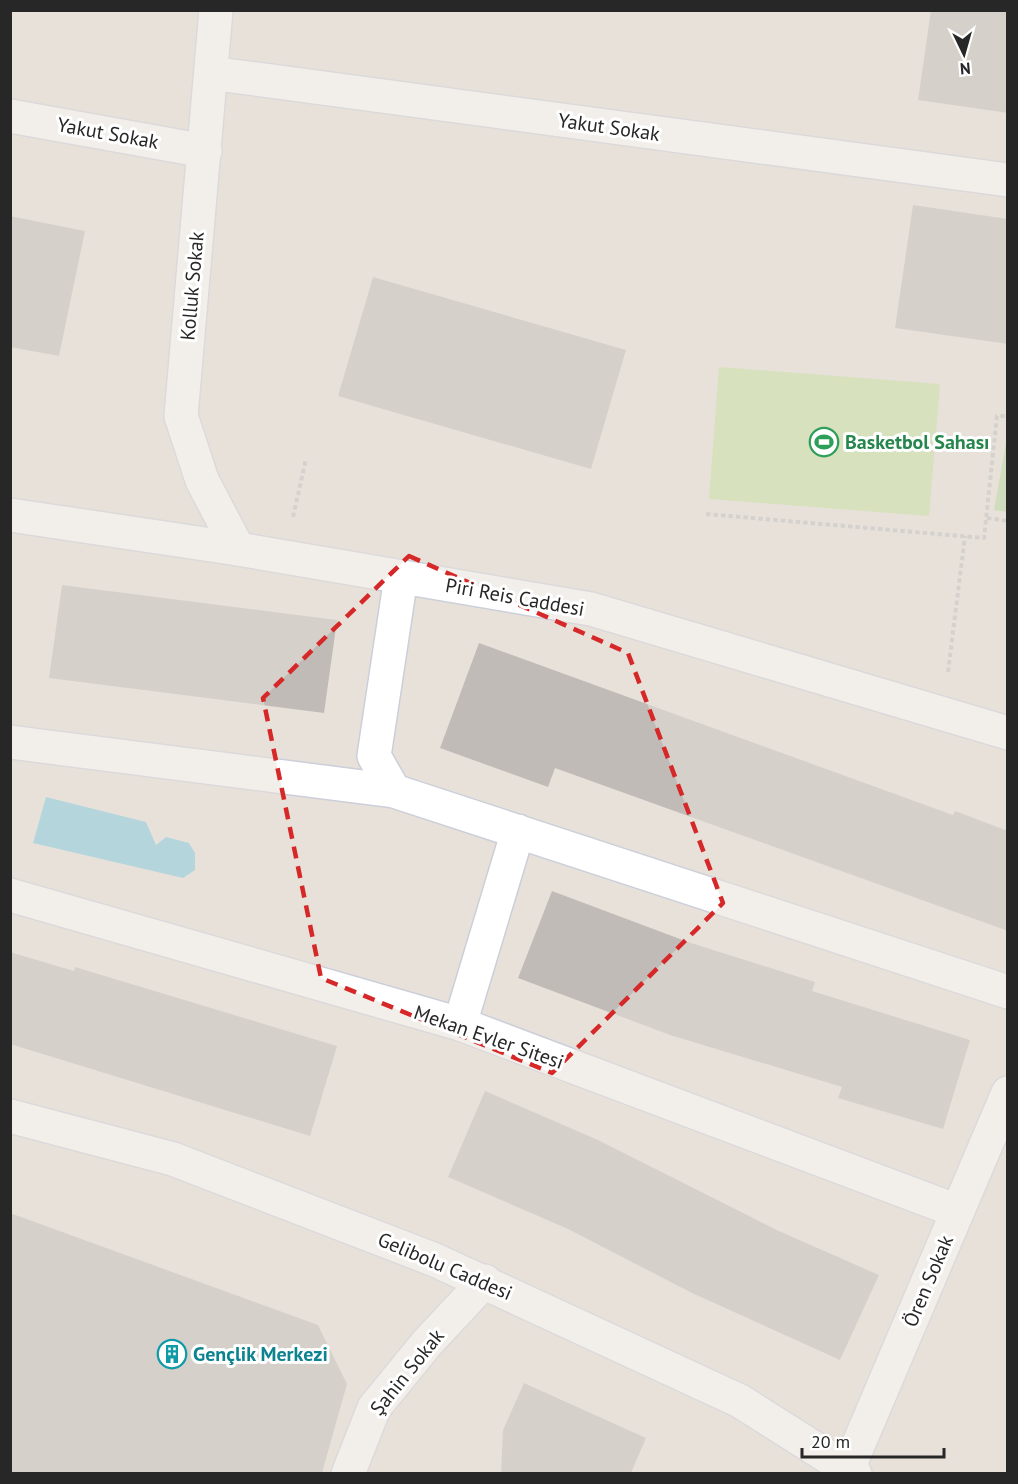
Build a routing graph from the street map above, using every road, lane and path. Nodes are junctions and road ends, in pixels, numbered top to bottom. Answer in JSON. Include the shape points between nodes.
{"nodes":[{"id":1,"x":216,"y":10,"type":"edge"},
{"id":2,"x":211,"y":73,"type":"junction"},
{"id":3,"x":10,"y":116,"type":"edge"},
{"id":4,"x":205,"y":151,"type":"junction"},
{"id":5,"x":1008,"y":180,"type":"edge"},
{"id":6,"x":1008,"y":416,"type":"edge"},
{"id":7,"x":306,"y":459,"type":"dead end"},
{"id":8,"x":706,"y":514,"type":"dead end"},
{"id":9,"x":10,"y":515,"type":"edge"},
{"id":10,"x":987,"y":518,"type":"junction"},
{"id":11,"x":1008,"y":522,"type":"edge"},
{"id":12,"x":965,"y":536,"type":"junction"},
{"id":13,"x":238,"y":549,"type":"junction"},
{"id":14,"x":284,"y":557,"type":"junction"},
{"id":15,"x":401,"y":577,"type":"junction"},
{"id":16,"x":948,"y":676,"type":"dead end"},
{"id":17,"x":1008,"y":733,"type":"edge"},
{"id":18,"x":10,"y":742,"type":"edge"},
{"id":19,"x":394,"y":791,"type":"junction"},
{"id":20,"x":518,"y":831,"type":"junction"},
{"id":21,"x":10,"y":895,"type":"edge"},
{"id":22,"x":1008,"y":992,"type":"edge"},
{"id":23,"x":460,"y":1024,"type":"junction"},
{"id":24,"x":1008,"y":1093,"type":"edge"},
{"id":25,"x":10,"y":1116,"type":"edge"},
{"id":26,"x":957,"y":1211,"type":"junction"},
{"id":27,"x":485,"y":1281,"type":"junction"},
{"id":28,"x":849,"y":1472,"type":"edge"},
{"id":29,"x":348,"y":1473,"type":"edge"}],
"edges":[{"from":1,"to":2,"type":"street","name":"Kolluk Sokak"},
{"from":2,"to":4,"type":"street","name":"Kolluk Sokak"},
{"from":2,"to":5,"type":"street","name":"Yakut Sokak"},
{"from":3,"to":4,"type":"street","name":"Yakut Sokak"},
{"from":4,"to":13,"type":"street","name":"Kolluk Sokak","via":[[181,416],[202,480]]},
{"from":6,"to":10,"type":"path","via":[[997,416]]},
{"from":7,"to":14,"type":"path"},
{"from":8,"to":12,"type":"path"},
{"from":9,"to":13,"type":"street","name":"Piri Reis Caddesi"},
{"from":10,"to":11,"type":"path"},
{"from":10,"to":12,"type":"path","via":[[984,538]]},
{"from":12,"to":16,"type":"path"},
{"from":13,"to":14,"type":"street","name":"Piri Reis Caddesi"},
{"from":14,"to":15,"type":"street","name":"Piri Reis Caddesi"},
{"from":15,"to":17,"type":"street","name":"Piri Reis Caddesi","via":[[591,609]]},
{"from":15,"to":19,"type":"street","via":[[374,756]]},
{"from":18,"to":19,"type":"street"},
{"from":19,"to":20,"type":"street"},
{"from":20,"to":22,"type":"street"},
{"from":20,"to":23,"type":"street"},
{"from":21,"to":23,"type":"street","name":"Mekan Evler Sitesi"},
{"from":23,"to":26,"type":"street","name":"Mekan Evler Sitesi"},
{"from":24,"to":26,"type":"street","name":"Ören Sokak"},
{"from":25,"to":27,"type":"street","name":"Gelibolu Caddesi","via":[[173,1160]]},
{"from":26,"to":28,"type":"street","name":"Ören Sokak"},
{"from":27,"to":28,"type":"street","name":"Gelibolu Caddesi","via":[[740,1401]]},
{"from":27,"to":29,"type":"street","name":"Şahin Sokak","via":[[374,1408]]}]}
